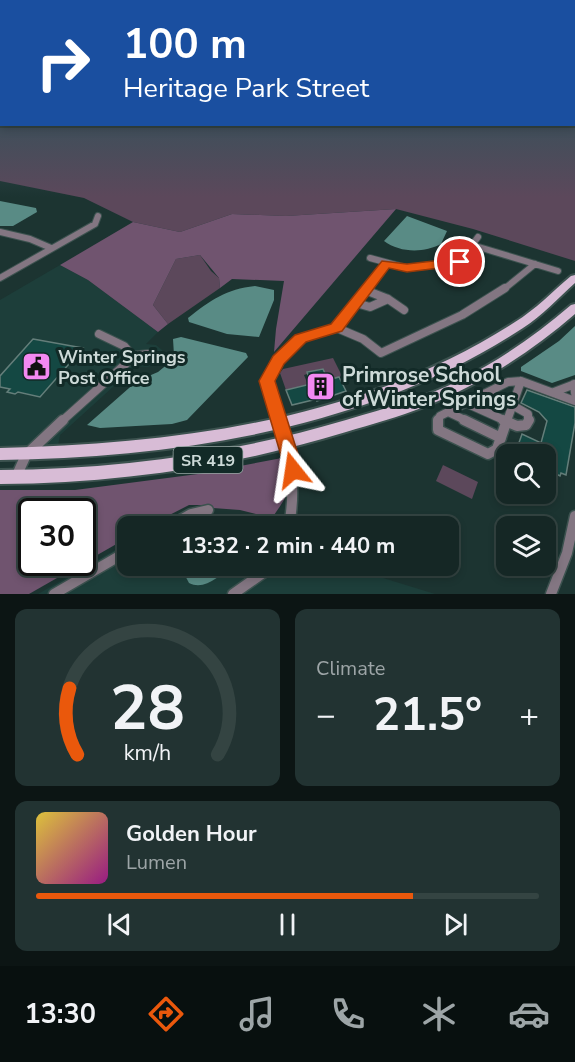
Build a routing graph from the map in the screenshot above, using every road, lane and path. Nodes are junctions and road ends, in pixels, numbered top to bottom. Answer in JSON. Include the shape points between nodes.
{"nodes":[{"id":1,"x":98,"y":216,"type":"dead end"},
{"id":2,"x":0,"y":232,"type":"edge"},
{"id":3,"x":478,"y":237,"type":"dead end"},
{"id":4,"x":472,"y":245,"type":"junction"},
{"id":5,"x":51,"y":248,"type":"junction"},
{"id":6,"x":370,"y":258,"type":"dead end"},
{"id":7,"x":386,"y":263,"type":"junction"},
{"id":8,"x":535,"y":264,"type":"junction"},
{"id":9,"x":558,"y":271,"type":"dead end"},
{"id":10,"x":0,"y":278,"type":"edge"},
{"id":11,"x":575,"y":278,"type":"edge"},
{"id":12,"x":365,"y":290,"type":"junction"},
{"id":13,"x":388,"y":299,"type":"junction"},
{"id":14,"x":356,"y":303,"type":"junction"},
{"id":15,"x":575,"y":308,"type":"edge"},
{"id":16,"x":404,"y":310,"type":"dead end"},
{"id":17,"x":336,"y":328,"type":"junction"},
{"id":18,"x":99,"y":334,"type":"dead end"},
{"id":19,"x":148,"y":354,"type":"dead end"},
{"id":20,"x":131,"y":356,"type":"junction"},
{"id":21,"x":521,"y":381,"type":"junction"},
{"id":22,"x":575,"y":387,"type":"edge"},
{"id":23,"x":555,"y":392,"type":"junction"},
{"id":24,"x":484,"y":394,"type":"junction"},
{"id":25,"x":575,"y":401,"type":"edge"},
{"id":26,"x":466,"y":403,"type":"junction"},
{"id":27,"x":512,"y":406,"type":"junction"},
{"id":28,"x":448,"y":412,"type":"junction"},
{"id":29,"x":506,"y":422,"type":"junction"},
{"id":30,"x":280,"y":423,"type":"junction"},
{"id":31,"x":501,"y":438,"type":"junction"},
{"id":32,"x":286,"y":443,"type":"junction"},
{"id":33,"x":0,"y":454,"type":"edge"},
{"id":34,"x":26,"y":455,"type":"junction"},
{"id":35,"x":8,"y":478,"type":"edge"},
{"id":36,"x":208,"y":510,"type":"dead end"},
{"id":37,"x":189,"y":516,"type":"edge"},
{"id":38,"x":291,"y":516,"type":"edge"},
{"id":39,"x":575,"y":516,"type":"edge"},
{"id":40,"x":117,"y":557,"type":"edge"},
{"id":41,"x":259,"y":576,"type":"edge"},
{"id":42,"x":54,"y":594,"type":"edge"},
{"id":43,"x":233,"y":594,"type":"edge"},
{"id":44,"x":551,"y":594,"type":"edge"}],
"edges":[{"from":1,"to":5,"type":"street","via":[[94,224]]},
{"from":2,"to":5,"type":"street"},
{"from":3,"to":4,"type":"street"},
{"from":4,"to":7,"type":"street","via":[[460,262],[407,268]]},
{"from":4,"to":8,"type":"street"},
{"from":5,"to":10,"type":"street"},
{"from":6,"to":7,"type":"street"},
{"from":7,"to":12,"type":"street"},
{"from":8,"to":9,"type":"street"},
{"from":8,"to":17,"type":"street","via":[[465,315],[381,353],[363,339]]},
{"from":11,"to":30,"type":"main road","number":"SR 419","via":[[519,325],[448,365],[380,393]]},
{"from":12,"to":13,"type":"street"},
{"from":12,"to":14,"type":"street"},
{"from":13,"to":14,"type":"street","via":[[369,307]]},
{"from":13,"to":16,"type":"street"},
{"from":14,"to":17,"type":"street"},
{"from":15,"to":32,"type":"main road","number":"SR 419","via":[[523,349],[444,392],[395,412]]},
{"from":17,"to":30,"type":"street","via":[[300,338],[271,370],[267,381]]},
{"from":18,"to":20,"type":"street","via":[[124,346]]},
{"from":19,"to":20,"type":"street"},
{"from":20,"to":34,"type":"street","via":[[125,366]]},
{"from":21,"to":23,"type":"street"},
{"from":21,"to":24,"type":"street","via":[[508,382]]},
{"from":21,"to":27,"type":"street"},
{"from":22,"to":23,"type":"street"},
{"from":23,"to":25,"type":"street"},
{"from":24,"to":26,"type":"street"},
{"from":24,"to":27,"type":"street"},
{"from":26,"to":28,"type":"street"},
{"from":26,"to":29,"type":"street"},
{"from":27,"to":29,"type":"street"},
{"from":27,"to":29,"type":"street","via":[[528,414],[528,423],[520,426]]},
{"from":28,"to":31,"type":"street"},
{"from":28,"to":31,"type":"street","via":[[439,419],[438,430],[473,448],[488,454],[497,449]]},
{"from":29,"to":31,"type":"street"},
{"from":30,"to":32,"type":"street"},
{"from":30,"to":34,"type":"main road","number":"SR 419","via":[[155,446]]},
{"from":32,"to":35,"type":"main road","number":"SR 419","via":[[154,468]]},
{"from":32,"to":38,"type":"street","via":[[295,484]]},
{"from":33,"to":34,"type":"main road","number":"SR 419"},
{"from":34,"to":35,"type":"street"},
{"from":36,"to":37,"type":"street"},
{"from":39,"to":44,"type":"street","via":[[567,553]]},
{"from":40,"to":42,"type":"street"},
{"from":41,"to":43,"type":"street"}]}
